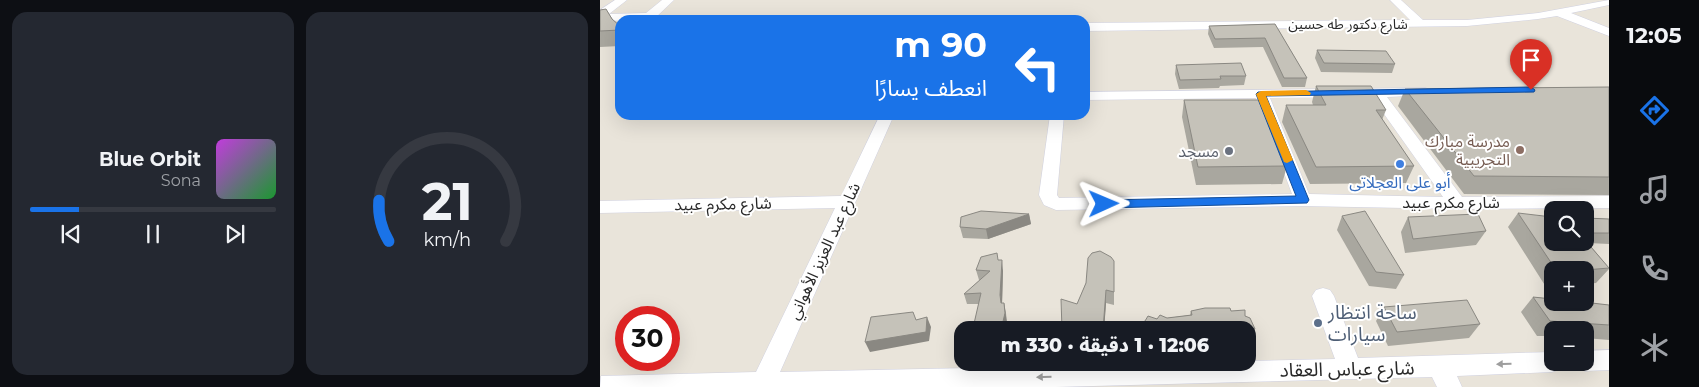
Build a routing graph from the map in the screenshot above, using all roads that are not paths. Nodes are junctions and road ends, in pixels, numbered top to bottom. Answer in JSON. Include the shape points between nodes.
{"nodes":[{"id":1,"x":622,"y":0,"type":"edge"},
{"id":2,"x":669,"y":0,"type":"edge"},
{"id":3,"x":1395,"y":0,"type":"edge"},
{"id":4,"x":1609,"y":2,"type":"edge"},
{"id":5,"x":1560,"y":13,"type":"junction"},
{"id":6,"x":652,"y":15,"type":"edge"},
{"id":7,"x":600,"y":16,"type":"edge"},
{"id":8,"x":615,"y":17,"type":"edge"},
{"id":9,"x":1421,"y":24,"type":"junction"},
{"id":10,"x":1090,"y":27,"type":"edge"},
{"id":11,"x":1609,"y":32,"type":"edge"},
{"id":12,"x":1437,"y":91,"type":"edge"},
{"id":13,"x":1090,"y":92,"type":"edge"},
{"id":14,"x":1376,"y":92,"type":"junction"},
{"id":15,"x":1261,"y":94,"type":"junction"},
{"id":16,"x":885,"y":120,"type":"edge"},
{"id":17,"x":1056,"y":120,"type":"edge"},
{"id":18,"x":1303,"y":200,"type":"junction"},
{"id":19,"x":847,"y":202,"type":"junction"},
{"id":20,"x":1609,"y":202,"type":"edge"},
{"id":21,"x":1457,"y":203,"type":"junction"},
{"id":22,"x":600,"y":206,"type":"edge"},
{"id":23,"x":1322,"y":296,"type":"dead end"},
{"id":24,"x":1609,"y":360,"type":"edge"},
{"id":25,"x":1594,"y":361,"type":"edge"},
{"id":26,"x":1544,"y":362,"type":"edge"},
{"id":27,"x":1439,"y":366,"type":"junction"},
{"id":28,"x":1351,"y":369,"type":"junction"},
{"id":29,"x":762,"y":385,"type":"edge"},
{"id":30,"x":601,"y":387,"type":"edge"},
{"id":31,"x":1450,"y":387,"type":"edge"}],
"edges":[{"from":1,"to":7,"type":"street"},
{"from":2,"to":6,"type":"street"},
{"from":3,"to":9,"type":"street"},
{"from":4,"to":5,"type":"street","name":"شارع دكتور طه حسين"},
{"from":5,"to":9,"type":"street","name":"شارع دكتور طه حسين","via":[[1467,24]]},
{"from":5,"to":11,"type":"street"},
{"from":7,"to":8,"type":"street"},
{"from":9,"to":10,"type":"street","name":"شارع دكتور طه حسين"},
{"from":12,"to":14,"type":"street"},
{"from":13,"to":15,"type":"street"},
{"from":14,"to":15,"type":"street"},
{"from":14,"to":21,"type":"street"},
{"from":15,"to":18,"type":"street"},
{"from":16,"to":19,"type":"street","name":"شارع عبد العزيز الأهواني"},
{"from":17,"to":18,"type":"street","name":"شارع مكرم عبيد","via":[[1048,195],[1056,204]]},
{"from":18,"to":21,"type":"street","name":"شارع مكرم عبيد"},
{"from":19,"to":22,"type":"street","name":"شارع مكرم عبيد"},
{"from":19,"to":29,"type":"street","name":"شارع عبد العزيز الأهواني"},
{"from":20,"to":21,"type":"street","name":"شارع مكرم عبيد"},
{"from":23,"to":28,"type":"street"},
{"from":24,"to":25,"type":"street"},
{"from":26,"to":27,"type":"street","name":"شارع عباس العقاد","one_way":true},
{"from":27,"to":28,"type":"street","name":"شارع عباس العقاد"},
{"from":27,"to":31,"type":"street"},
{"from":28,"to":29,"type":"street","name":"شارع عباس العقاد","one_way":true},
{"from":29,"to":30,"type":"street","name":"شارع عباس العقاد"}]}
